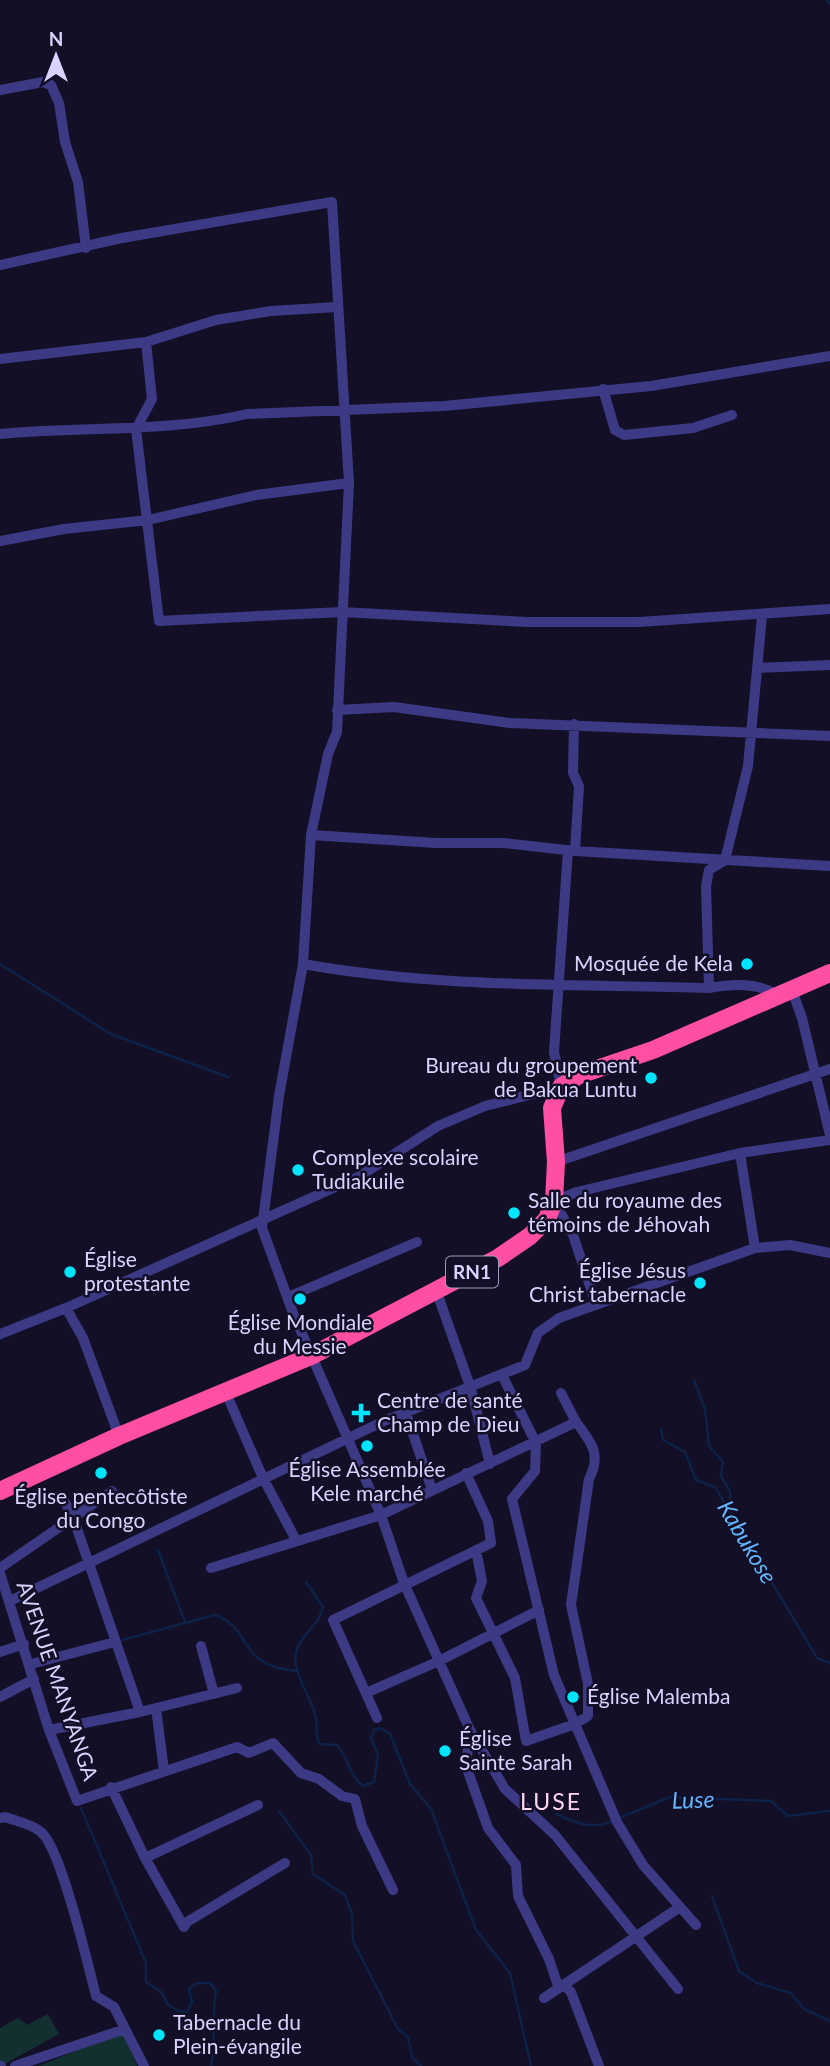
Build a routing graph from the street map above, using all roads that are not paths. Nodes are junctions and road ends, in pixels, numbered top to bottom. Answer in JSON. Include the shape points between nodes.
{"nodes":[{"id":1,"x":0,"y":90,"type":"edge"},
{"id":2,"x":86,"y":248,"type":"junction"},
{"id":3,"x":0,"y":265,"type":"edge"},
{"id":4,"x":337,"y":307,"type":"junction"},
{"id":5,"x":146,"y":342,"type":"junction"},
{"id":6,"x":830,"y":356,"type":"edge"},
{"id":7,"x":0,"y":359,"type":"edge"},
{"id":8,"x":603,"y":389,"type":"junction"},
{"id":9,"x":344,"y":410,"type":"junction"},
{"id":10,"x":732,"y":415,"type":"dead end"},
{"id":11,"x":136,"y":429,"type":"junction"},
{"id":12,"x":0,"y":434,"type":"edge"},
{"id":13,"x":349,"y":483,"type":"junction"},
{"id":14,"x":148,"y":520,"type":"junction"},
{"id":15,"x":0,"y":541,"type":"edge"},
{"id":16,"x":830,"y":609,"type":"edge"},
{"id":17,"x":342,"y":612,"type":"junction"},
{"id":18,"x":762,"y":616,"type":"junction"},
{"id":19,"x":830,"y":665,"type":"edge"},
{"id":20,"x":757,"y":668,"type":"junction"},
{"id":21,"x":337,"y":710,"type":"junction"},
{"id":22,"x":574,"y":724,"type":"junction"},
{"id":23,"x":752,"y":734,"type":"junction"},
{"id":24,"x":830,"y":736,"type":"edge"},
{"id":25,"x":311,"y":835,"type":"junction"},
{"id":26,"x":572,"y":851,"type":"junction"},
{"id":27,"x":725,"y":860,"type":"junction"},
{"id":28,"x":830,"y":866,"type":"edge"},
{"id":29,"x":303,"y":964,"type":"junction"},
{"id":30,"x":830,"y":974,"type":"edge"},
{"id":31,"x":560,"y":983,"type":"junction"},
{"id":32,"x":709,"y":988,"type":"junction"},
{"id":33,"x":786,"y":993,"type":"junction"},
{"id":34,"x":830,"y":1069,"type":"edge"},
{"id":35,"x":813,"y":1073,"type":"junction"},
{"id":36,"x":561,"y":1087,"type":"junction"},
{"id":37,"x":830,"y":1137,"type":"edge"},
{"id":38,"x":740,"y":1153,"type":"junction"},
{"id":39,"x":556,"y":1162,"type":"junction"},
{"id":40,"x":554,"y":1201,"type":"junction"},
{"id":41,"x":261,"y":1223,"type":"junction"},
{"id":42,"x":417,"y":1242,"type":"dead end"},
{"id":43,"x":755,"y":1248,"type":"junction"},
{"id":44,"x":830,"y":1253,"type":"edge"},
{"id":45,"x":436,"y":1290,"type":"junction"},
{"id":46,"x":288,"y":1297,"type":"junction"},
{"id":47,"x":596,"y":1304,"type":"junction"},
{"id":48,"x":66,"y":1308,"type":"junction"},
{"id":49,"x":0,"y":1334,"type":"edge"},
{"id":50,"x":311,"y":1356,"type":"junction"},
{"id":51,"x":502,"y":1375,"type":"junction"},
{"id":52,"x":471,"y":1389,"type":"junction"},
{"id":53,"x":226,"y":1392,"type":"junction"},
{"id":54,"x":561,"y":1393,"type":"dead end"},
{"id":55,"x":406,"y":1413,"type":"junction"},
{"id":56,"x":576,"y":1422,"type":"junction"},
{"id":57,"x":119,"y":1436,"type":"junction"},
{"id":58,"x":349,"y":1440,"type":"junction"},
{"id":59,"x":536,"y":1443,"type":"junction"},
{"id":60,"x":490,"y":1464,"type":"junction"},
{"id":61,"x":466,"y":1473,"type":"junction"},
{"id":62,"x":263,"y":1478,"type":"junction"},
{"id":63,"x":432,"y":1490,"type":"junction"},
{"id":64,"x":0,"y":1491,"type":"edge"},
{"id":65,"x":112,"y":1491,"type":"dead end"},
{"id":66,"x":62,"y":1497,"type":"dead end"},
{"id":67,"x":381,"y":1515,"type":"junction"},
{"id":68,"x":73,"y":1517,"type":"junction"},
{"id":69,"x":296,"y":1540,"type":"junction"},
{"id":70,"x":476,"y":1550,"type":"junction"},
{"id":71,"x":89,"y":1564,"type":"junction"},
{"id":72,"x":0,"y":1567,"type":"edge"},
{"id":73,"x":211,"y":1567,"type":"dead end"},
{"id":74,"x":0,"y":1573,"type":"edge"},
{"id":75,"x":404,"y":1583,"type":"junction"},
{"id":76,"x":10,"y":1601,"type":"junction"},
{"id":77,"x":539,"y":1610,"type":"junction"},
{"id":78,"x":494,"y":1634,"type":"junction"},
{"id":79,"x":115,"y":1642,"type":"junction"},
{"id":80,"x":24,"y":1644,"type":"junction"},
{"id":81,"x":201,"y":1646,"type":"dead end"},
{"id":82,"x":0,"y":1652,"type":"edge"},
{"id":83,"x":439,"y":1661,"type":"junction"},
{"id":84,"x":31,"y":1664,"type":"junction"},
{"id":85,"x":34,"y":1679,"type":"junction"},
{"id":86,"x":237,"y":1688,"type":"dead end"},
{"id":87,"x":366,"y":1693,"type":"junction"},
{"id":88,"x":214,"y":1694,"type":"junction"},
{"id":89,"x":0,"y":1697,"type":"edge"},
{"id":90,"x":156,"y":1708,"type":"junction"},
{"id":91,"x":140,"y":1712,"type":"junction"},
{"id":92,"x":377,"y":1718,"type":"dead end"},
{"id":93,"x":575,"y":1724,"type":"junction"},
{"id":94,"x":49,"y":1730,"type":"junction"},
{"id":95,"x":470,"y":1730,"type":"junction"},
{"id":96,"x":164,"y":1771,"type":"junction"},
{"id":97,"x":111,"y":1787,"type":"junction"},
{"id":98,"x":258,"y":1805,"type":"dead end"},
{"id":99,"x":0,"y":1818,"type":"edge"},
{"id":100,"x":145,"y":1858,"type":"junction"},
{"id":101,"x":285,"y":1863,"type":"dead end"},
{"id":102,"x":393,"y":1890,"type":"dead end"},
{"id":103,"x":680,"y":1907,"type":"junction"},
{"id":104,"x":696,"y":1925,"type":"dead end"},
{"id":105,"x":635,"y":1935,"type":"junction"},
{"id":106,"x":565,"y":1986,"type":"junction"},
{"id":107,"x":678,"y":1989,"type":"dead end"},
{"id":108,"x":544,"y":1998,"type":"dead end"},
{"id":109,"x":125,"y":2029,"type":"junction"},
{"id":110,"x":15,"y":2066,"type":"edge"},
{"id":111,"x":144,"y":2066,"type":"edge"},
{"id":112,"x":599,"y":2066,"type":"edge"}],
"edges":[{"from":1,"to":2,"type":"street","via":[[43,82],[51,85],[78,182]]},
{"from":2,"to":3,"type":"street"},
{"from":2,"to":4,"type":"street","via":[[332,202]]},
{"from":4,"to":5,"type":"street","via":[[216,320]]},
{"from":4,"to":9,"type":"street"},
{"from":5,"to":7,"type":"street"},
{"from":5,"to":11,"type":"street","via":[[152,398]]},
{"from":6,"to":8,"type":"street","via":[[708,378]]},
{"from":8,"to":9,"type":"street","via":[[444,406]]},
{"from":8,"to":10,"type":"street","via":[[615,430],[624,435],[693,428]]},
{"from":9,"to":11,"type":"street","via":[[247,414]]},
{"from":9,"to":13,"type":"street"},
{"from":11,"to":12,"type":"street"},
{"from":11,"to":14,"type":"street"},
{"from":13,"to":14,"type":"street","via":[[219,502]]},
{"from":13,"to":17,"type":"street"},
{"from":14,"to":15,"type":"street"},
{"from":14,"to":17,"type":"street","via":[[159,621]]},
{"from":16,"to":18,"type":"street"},
{"from":17,"to":18,"type":"street","via":[[527,622]]},
{"from":17,"to":21,"type":"street"},
{"from":18,"to":20,"type":"street"},
{"from":19,"to":20,"type":"street"},
{"from":20,"to":23,"type":"street"},
{"from":21,"to":22,"type":"street","via":[[394,707],[510,723]]},
{"from":21,"to":25,"type":"street","via":[[337,732]]},
{"from":22,"to":23,"type":"street"},
{"from":22,"to":26,"type":"street","via":[[573,773],[579,786]]},
{"from":23,"to":24,"type":"street"},
{"from":23,"to":27,"type":"street"},
{"from":25,"to":26,"type":"street","via":[[503,843]]},
{"from":25,"to":29,"type":"street"},
{"from":26,"to":27,"type":"street"},
{"from":26,"to":31,"type":"street"},
{"from":27,"to":28,"type":"street"},
{"from":27,"to":32,"type":"street","via":[[709,870],[706,886]]},
{"from":29,"to":31,"type":"street","via":[[417,979]]},
{"from":29,"to":41,"type":"street"},
{"from":30,"to":33,"type":"highway"},
{"from":31,"to":32,"type":"street"},
{"from":31,"to":36,"type":"street","via":[[554,1052]]},
{"from":32,"to":33,"type":"street","via":[[745,985]]},
{"from":33,"to":35,"type":"street","via":[[802,1018]]},
{"from":33,"to":36,"type":"highway","via":[[653,1050],[579,1075]]},
{"from":34,"to":35,"type":"street"},
{"from":35,"to":37,"type":"street"},
{"from":35,"to":39,"type":"street"},
{"from":36,"to":39,"type":"highway","number":"RN1","via":[[552,1108]]},
{"from":36,"to":41,"type":"street","via":[[485,1106],[438,1126],[360,1177]]},
{"from":37,"to":38,"type":"street"},
{"from":38,"to":40,"type":"street"},
{"from":38,"to":43,"type":"street"},
{"from":39,"to":40,"type":"highway","number":"RN1"},
{"from":40,"to":45,"type":"highway","number":"RN1","via":[[547,1219],[530,1236]]},
{"from":40,"to":47,"type":"street","via":[[573,1235]]},
{"from":41,"to":46,"type":"street"},
{"from":41,"to":48,"type":"street"},
{"from":42,"to":46,"type":"street"},
{"from":43,"to":44,"type":"street","via":[[790,1245]]},
{"from":43,"to":47,"type":"street"},
{"from":45,"to":50,"type":"highway","number":"RN1"},
{"from":45,"to":52,"type":"street"},
{"from":46,"to":50,"type":"street"},
{"from":47,"to":51,"type":"street","via":[[551,1322],[538,1333],[525,1365]]},
{"from":48,"to":49,"type":"street"},
{"from":48,"to":57,"type":"street","via":[[83,1338]]},
{"from":50,"to":53,"type":"highway","number":"RN1"},
{"from":50,"to":58,"type":"street"},
{"from":51,"to":52,"type":"street"},
{"from":51,"to":59,"type":"street"},
{"from":52,"to":55,"type":"street"},
{"from":52,"to":60,"type":"street"},
{"from":53,"to":57,"type":"highway","number":"RN1"},
{"from":53,"to":62,"type":"street"},
{"from":54,"to":56,"type":"street"},
{"from":55,"to":58,"type":"street"},
{"from":55,"to":63,"type":"street"},
{"from":56,"to":59,"type":"street"},
{"from":56,"to":93,"type":"street","via":[[595,1448],[596,1465],[589,1479],[571,1605],[588,1684],[588,1716]]},
{"from":57,"to":64,"type":"highway","number":"RN1"},
{"from":58,"to":62,"type":"street"},
{"from":58,"to":67,"type":"street"},
{"from":59,"to":60,"type":"street"},
{"from":59,"to":77,"type":"street","via":[[536,1471],[512,1499]]},
{"from":60,"to":61,"type":"street"},
{"from":61,"to":63,"type":"street"},
{"from":61,"to":70,"type":"street","via":[[488,1521],[491,1543]]},
{"from":62,"to":69,"type":"street"},
{"from":62,"to":71,"type":"street"},
{"from":63,"to":67,"type":"street"},
{"from":65,"to":68,"type":"street"},
{"from":66,"to":68,"type":"street"},
{"from":67,"to":69,"type":"street"},
{"from":67,"to":75,"type":"street"},
{"from":68,"to":71,"type":"street"},
{"from":68,"to":72,"type":"street"},
{"from":69,"to":73,"type":"street"},
{"from":70,"to":75,"type":"street"},
{"from":70,"to":78,"type":"street","via":[[482,1581],[476,1598]]},
{"from":71,"to":76,"type":"street"},
{"from":71,"to":79,"type":"street"},
{"from":74,"to":76,"type":"street","name":"AVENUE MANYANGA"},
{"from":75,"to":83,"type":"street"},
{"from":75,"to":87,"type":"street","via":[[333,1620]]},
{"from":76,"to":80,"type":"street","name":"AVENUE MANYANGA"},
{"from":77,"to":78,"type":"street"},
{"from":77,"to":93,"type":"street","via":[[554,1675]]},
{"from":78,"to":83,"type":"street"},
{"from":78,"to":93,"type":"street","via":[[515,1678],[526,1741]]},
{"from":79,"to":84,"type":"street"},
{"from":79,"to":91,"type":"street"},
{"from":80,"to":82,"type":"street"},
{"from":80,"to":84,"type":"street","name":"AVENUE MANYANGA"},
{"from":81,"to":88,"type":"street"},
{"from":83,"to":87,"type":"street"},
{"from":83,"to":95,"type":"street"},
{"from":84,"to":85,"type":"street","name":"AVENUE MANYANGA"},
{"from":85,"to":89,"type":"street"},
{"from":85,"to":94,"type":"street","name":"AVENUE MANYANGA"},
{"from":86,"to":88,"type":"street"},
{"from":87,"to":92,"type":"street"},
{"from":88,"to":90,"type":"street"},
{"from":90,"to":91,"type":"street"},
{"from":90,"to":96,"type":"street"},
{"from":91,"to":94,"type":"street"},
{"from":93,"to":103,"type":"street","via":[[617,1822],[643,1865]]},
{"from":94,"to":97,"type":"street","name":"AVENUE MANYANGA","via":[[77,1801]]},
{"from":95,"to":105,"type":"street","via":[[505,1789],[555,1835]]},
{"from":95,"to":106,"type":"street","via":[[466,1766],[488,1828],[516,1866],[518,1896],[550,1959],[558,1986]]},
{"from":96,"to":97,"type":"street"},
{"from":96,"to":102,"type":"street","via":[[237,1747],[249,1753],[273,1743],[301,1773],[355,1799],[362,1826]]},
{"from":97,"to":100,"type":"street"},
{"from":98,"to":100,"type":"street"},
{"from":99,"to":109,"type":"street","via":[[40,1830],[51,1842],[96,1996],[114,2007]]},
{"from":100,"to":101,"type":"street","via":[[184,1927]]},
{"from":103,"to":104,"type":"street"},
{"from":103,"to":105,"type":"street"},
{"from":105,"to":106,"type":"street"},
{"from":105,"to":107,"type":"street"},
{"from":106,"to":108,"type":"street"},
{"from":106,"to":112,"type":"street"},
{"from":109,"to":110,"type":"street"},
{"from":109,"to":111,"type":"street"}]}
